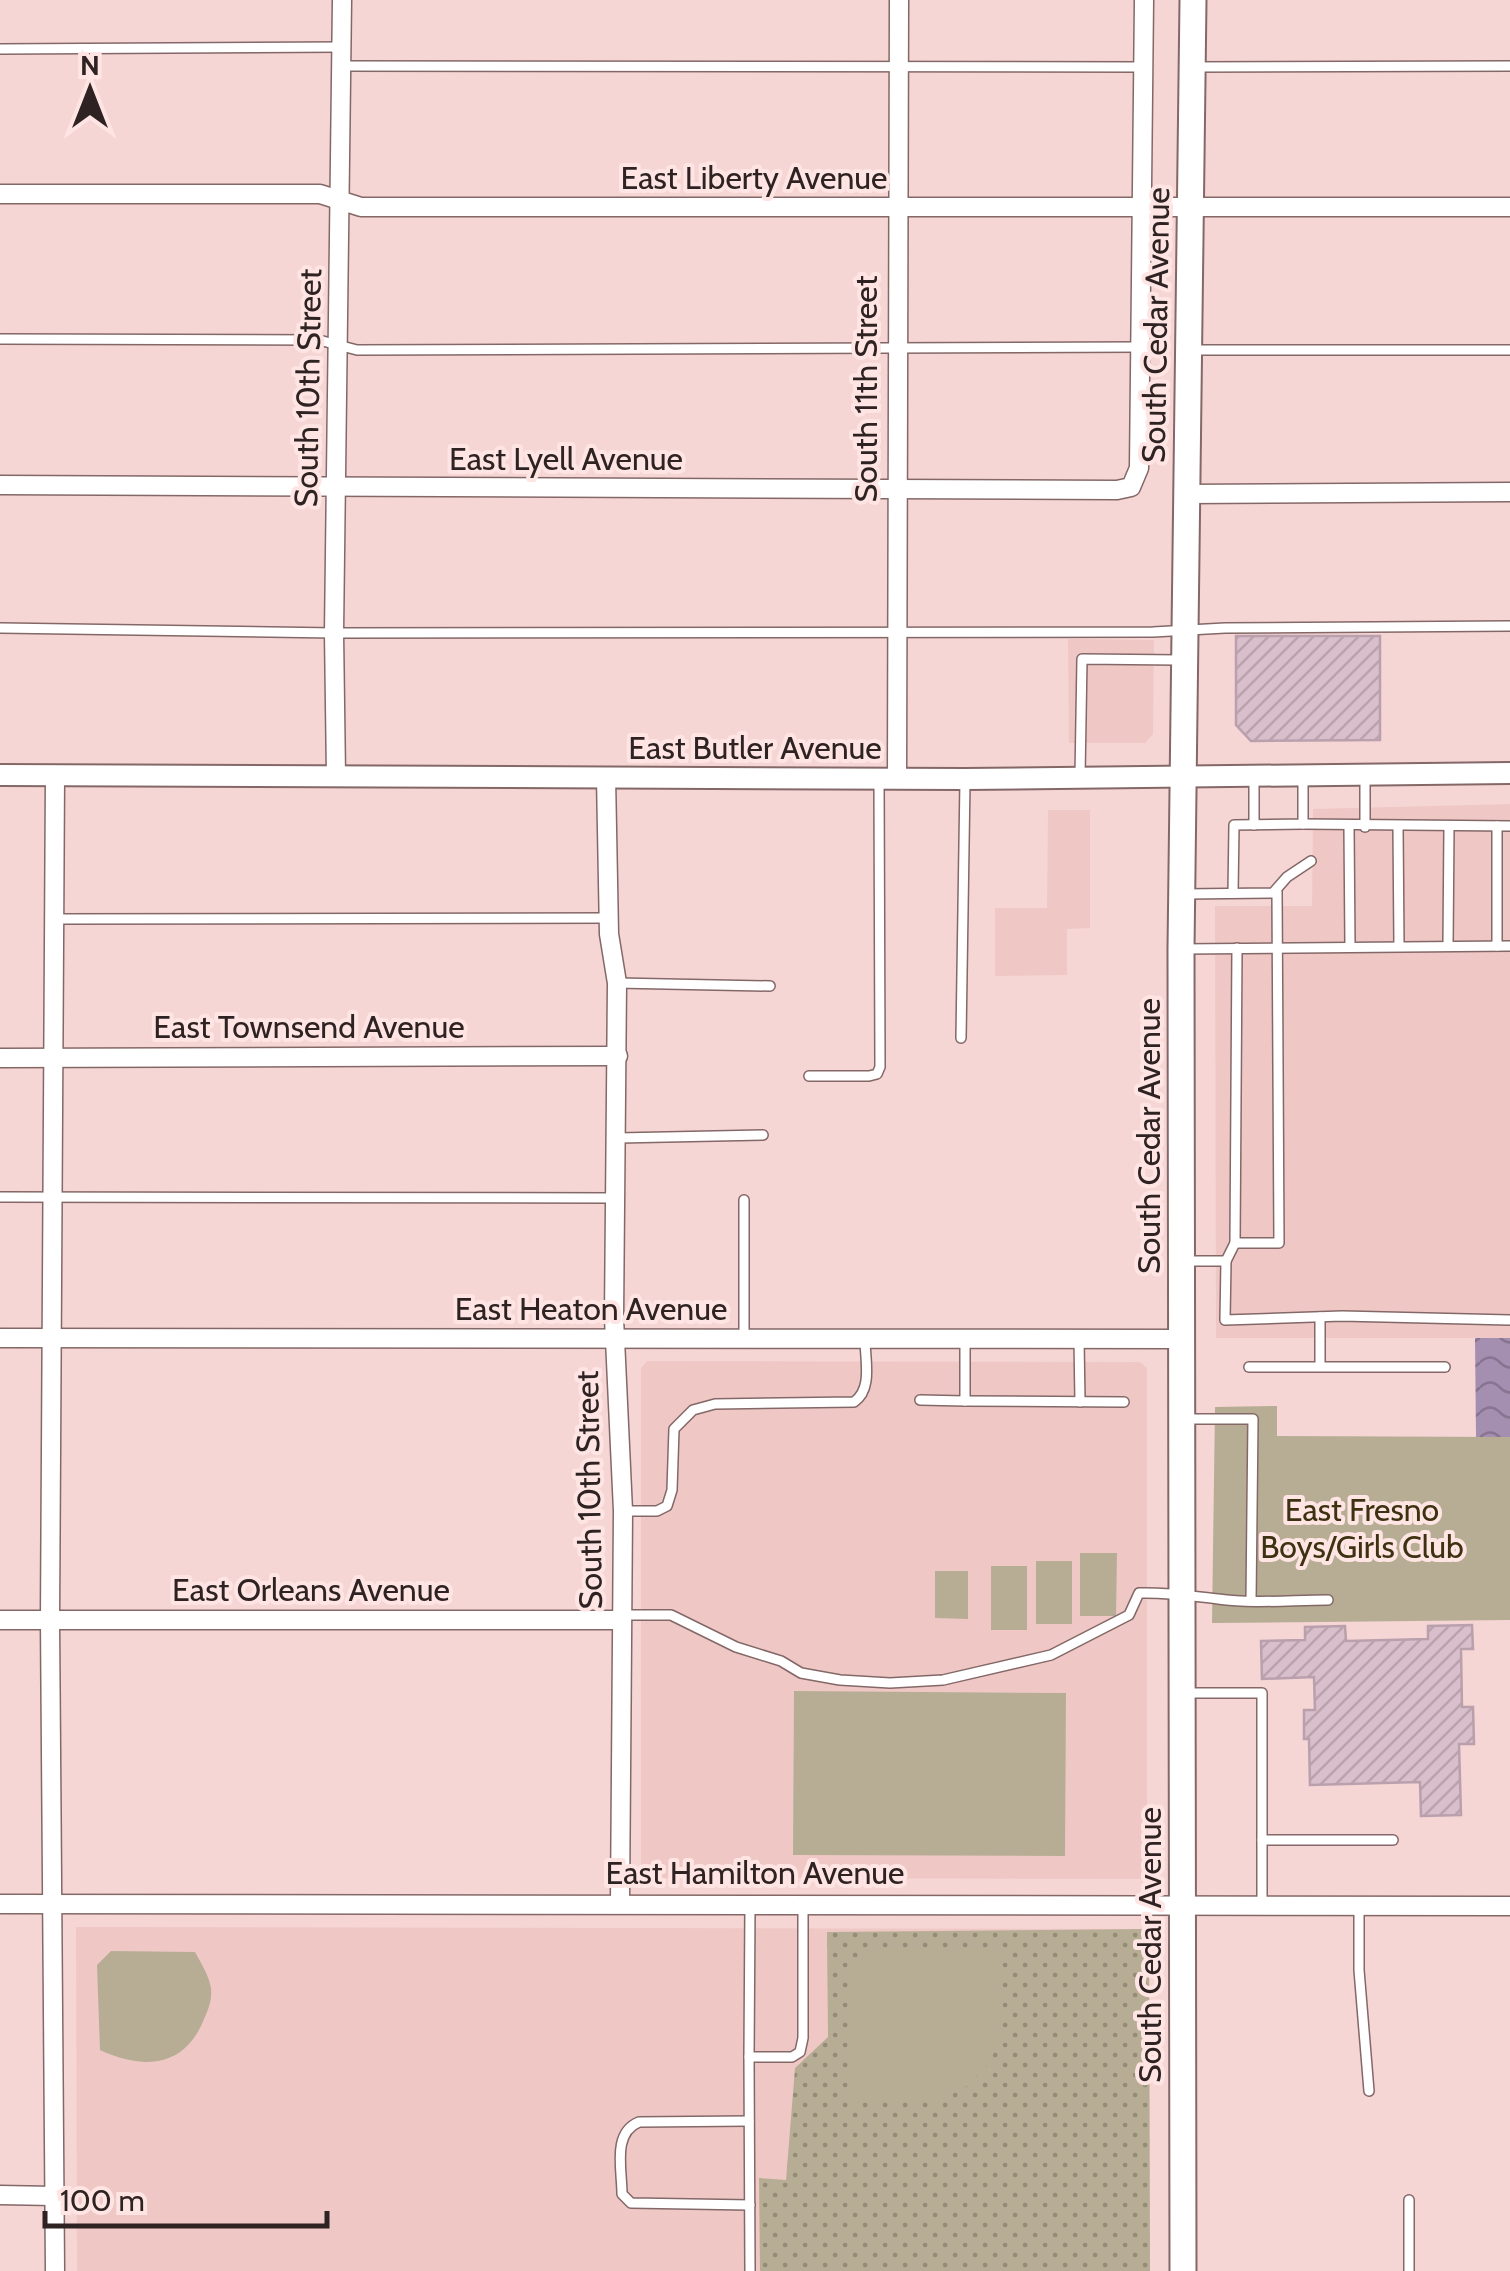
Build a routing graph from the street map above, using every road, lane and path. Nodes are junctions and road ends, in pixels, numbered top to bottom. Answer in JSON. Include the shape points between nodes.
{"nodes":[{"id":1,"x":342,"y":0,"type":"edge"},
{"id":2,"x":899,"y":0,"type":"edge"},
{"id":3,"x":1144,"y":0,"type":"edge"},
{"id":4,"x":1193,"y":0,"type":"edge"},
{"id":5,"x":0,"y":49,"type":"edge"},
{"id":6,"x":342,"y":57,"type":"junction"},
{"id":7,"x":1510,"y":66,"type":"edge"},
{"id":8,"x":898,"y":67,"type":"junction"},
{"id":9,"x":1143,"y":67,"type":"junction"},
{"id":10,"x":1192,"y":67,"type":"junction"},
{"id":11,"x":0,"y":194,"type":"edge"},
{"id":12,"x":339,"y":202,"type":"junction"},
{"id":13,"x":1510,"y":207,"type":"edge"},
{"id":14,"x":897,"y":208,"type":"junction"},
{"id":15,"x":1142,"y":208,"type":"junction"},
{"id":16,"x":1191,"y":208,"type":"junction"},
{"id":17,"x":0,"y":339,"type":"edge"},
{"id":18,"x":338,"y":346,"type":"junction"},
{"id":19,"x":1140,"y":347,"type":"junction"},
{"id":20,"x":896,"y":348,"type":"junction"},
{"id":21,"x":1189,"y":350,"type":"junction"},
{"id":22,"x":1510,"y":350,"type":"edge"},
{"id":23,"x":0,"y":485,"type":"edge"},
{"id":24,"x":336,"y":486,"type":"junction"},
{"id":25,"x":896,"y":490,"type":"junction"},
{"id":26,"x":1510,"y":492,"type":"edge"},
{"id":27,"x":1186,"y":494,"type":"junction"},
{"id":28,"x":1510,"y":626,"type":"edge"},
{"id":29,"x":0,"y":628,"type":"edge"},
{"id":30,"x":1184,"y":631,"type":"junction"},
{"id":31,"x":896,"y":632,"type":"junction"},
{"id":32,"x":334,"y":633,"type":"junction"},
{"id":33,"x":1184,"y":660,"type":"junction"},
{"id":34,"x":1365,"y":773,"type":"junction"},
{"id":35,"x":1510,"y":773,"type":"edge"},
{"id":36,"x":1303,"y":774,"type":"junction"},
{"id":37,"x":0,"y":775,"type":"edge"},
{"id":38,"x":54,"y":776,"type":"junction"},
{"id":39,"x":336,"y":776,"type":"junction"},
{"id":40,"x":1254,"y":776,"type":"junction"},
{"id":41,"x":606,"y":777,"type":"junction"},
{"id":42,"x":888,"y":778,"type":"junction"},
{"id":43,"x":965,"y":778,"type":"junction"},
{"id":44,"x":1080,"y":778,"type":"junction"},
{"id":45,"x":1182,"y":778,"type":"junction"},
{"id":46,"x":1303,"y":824,"type":"junction"},
{"id":47,"x":1254,"y":825,"type":"junction"},
{"id":48,"x":1449,"y":826,"type":"junction"},
{"id":49,"x":1496,"y":826,"type":"junction"},
{"id":50,"x":1510,"y":826,"type":"edge"},
{"id":51,"x":1349,"y":827,"type":"junction"},
{"id":52,"x":1366,"y":827,"type":"junction"},
{"id":53,"x":1398,"y":827,"type":"junction"},
{"id":54,"x":1311,"y":861,"type":"dead end"},
{"id":55,"x":1233,"y":892,"type":"junction"},
{"id":56,"x":1277,"y":892,"type":"junction"},
{"id":57,"x":1182,"y":894,"type":"junction"},
{"id":58,"x":608,"y":918,"type":"junction"},
{"id":59,"x":54,"y":920,"type":"junction"},
{"id":60,"x":1350,"y":946,"type":"junction"},
{"id":61,"x":1399,"y":946,"type":"junction"},
{"id":62,"x":1448,"y":946,"type":"junction"},
{"id":63,"x":1497,"y":946,"type":"junction"},
{"id":64,"x":1510,"y":946,"type":"edge"},
{"id":65,"x":1237,"y":948,"type":"junction"},
{"id":66,"x":1278,"y":948,"type":"junction"},
{"id":67,"x":1181,"y":950,"type":"junction"},
{"id":68,"x":616,"y":983,"type":"junction"},
{"id":69,"x":770,"y":986,"type":"dead end"},
{"id":70,"x":961,"y":1038,"type":"dead end"},
{"id":71,"x":618,"y":1056,"type":"junction"},
{"id":72,"x":0,"y":1058,"type":"edge"},
{"id":73,"x":53,"y":1058,"type":"junction"},
{"id":74,"x":809,"y":1076,"type":"dead end"},
{"id":75,"x":762,"y":1136,"type":"dead end"},
{"id":76,"x":618,"y":1138,"type":"junction"},
{"id":77,"x":0,"y":1196,"type":"edge"},
{"id":78,"x":52,"y":1197,"type":"junction"},
{"id":79,"x":614,"y":1198,"type":"junction"},
{"id":80,"x":744,"y":1200,"type":"dead end"},
{"id":81,"x":1235,"y":1242,"type":"junction"},
{"id":82,"x":1182,"y":1261,"type":"junction"},
{"id":83,"x":1226,"y":1261,"type":"junction"},
{"id":84,"x":1320,"y":1316,"type":"junction"},
{"id":85,"x":1510,"y":1320,"type":"edge"},
{"id":86,"x":0,"y":1338,"type":"edge"},
{"id":87,"x":51,"y":1338,"type":"junction"},
{"id":88,"x":744,"y":1339,"type":"junction"},
{"id":89,"x":865,"y":1339,"type":"junction"},
{"id":90,"x":965,"y":1339,"type":"junction"},
{"id":91,"x":1079,"y":1339,"type":"junction"},
{"id":92,"x":616,"y":1340,"type":"junction"},
{"id":93,"x":1182,"y":1340,"type":"junction"},
{"id":94,"x":1320,"y":1366,"type":"junction"},
{"id":95,"x":1249,"y":1367,"type":"dead end"},
{"id":96,"x":1445,"y":1367,"type":"dead end"},
{"id":97,"x":920,"y":1400,"type":"dead end"},
{"id":98,"x":965,"y":1400,"type":"junction"},
{"id":99,"x":1080,"y":1402,"type":"junction"},
{"id":100,"x":1124,"y":1402,"type":"dead end"},
{"id":101,"x":1182,"y":1419,"type":"junction"},
{"id":102,"x":623,"y":1512,"type":"junction"},
{"id":103,"x":1183,"y":1592,"type":"junction"},
{"id":104,"x":1328,"y":1600,"type":"dead end"},
{"id":105,"x":1251,"y":1601,"type":"junction"},
{"id":106,"x":621,"y":1618,"type":"junction"},
{"id":107,"x":0,"y":1620,"type":"edge"},
{"id":108,"x":50,"y":1620,"type":"junction"},
{"id":109,"x":1184,"y":1694,"type":"junction"},
{"id":110,"x":1262,"y":1840,"type":"junction"},
{"id":111,"x":1393,"y":1840,"type":"dead end"},
{"id":112,"x":51,"y":1902,"type":"junction"},
{"id":113,"x":620,"y":1902,"type":"junction"},
{"id":114,"x":750,"y":1903,"type":"junction"},
{"id":115,"x":802,"y":1903,"type":"junction"},
{"id":116,"x":0,"y":1904,"type":"edge"},
{"id":117,"x":1182,"y":1904,"type":"junction"},
{"id":118,"x":1262,"y":1904,"type":"junction"},
{"id":119,"x":1359,"y":1905,"type":"junction"},
{"id":120,"x":1510,"y":1906,"type":"edge"},
{"id":121,"x":749,"y":2057,"type":"junction"},
{"id":122,"x":1370,"y":2091,"type":"dead end"},
{"id":123,"x":749,"y":2121,"type":"junction"},
{"id":124,"x":0,"y":2195,"type":"edge"},
{"id":125,"x":54,"y":2196,"type":"junction"},
{"id":126,"x":1409,"y":2200,"type":"dead end"},
{"id":127,"x":750,"y":2205,"type":"junction"},
{"id":128,"x":55,"y":2271,"type":"edge"},
{"id":129,"x":750,"y":2271,"type":"edge"},
{"id":130,"x":1183,"y":2271,"type":"edge"},
{"id":131,"x":1409,"y":2271,"type":"edge"}],
"edges":[{"from":1,"to":6,"type":"street","name":"South 10th Street"},
{"from":2,"to":8,"type":"street","name":"South 11th Street"},
{"from":3,"to":9,"type":"street"},
{"from":4,"to":10,"type":"main road","name":"South Cedar Avenue"},
{"from":5,"to":6,"type":"lane"},
{"from":6,"to":8,"type":"lane"},
{"from":6,"to":12,"type":"street","name":"South 10th Street"},
{"from":7,"to":10,"type":"lane"},
{"from":8,"to":9,"type":"lane"},
{"from":8,"to":14,"type":"street","name":"South 11th Street"},
{"from":9,"to":15,"type":"street"},
{"from":10,"to":16,"type":"main road","name":"South Cedar Avenue"},
{"from":11,"to":12,"type":"street","name":"East Liberty Avenue","via":[[320,194]]},
{"from":12,"to":14,"type":"street","name":"East Liberty Avenue","via":[[361,208]]},
{"from":12,"to":18,"type":"street","name":"South 10th Street"},
{"from":13,"to":16,"type":"street","name":"East Liberty Avenue"},
{"from":14,"to":15,"type":"street","name":"East Liberty Avenue"},
{"from":14,"to":20,"type":"street","name":"South 11th Street"},
{"from":15,"to":16,"type":"street","name":"East Liberty Avenue"},
{"from":15,"to":19,"type":"street"},
{"from":16,"to":21,"type":"main road","name":"South Cedar Avenue"},
{"from":17,"to":18,"type":"lane","via":[[319,340]]},
{"from":18,"to":20,"type":"lane"},
{"from":18,"to":24,"type":"street","name":"South 10th Street"},
{"from":19,"to":20,"type":"lane"},
{"from":19,"to":25,"type":"street","name":"East Lyell Avenue","via":[[1139,468],[1131,487]]},
{"from":20,"to":25,"type":"street","name":"South 11th Street"},
{"from":21,"to":22,"type":"lane"},
{"from":21,"to":27,"type":"main road","name":"South Cedar Avenue"},
{"from":23,"to":24,"type":"street","name":"East Lyell Avenue"},
{"from":24,"to":25,"type":"street","name":"East Lyell Avenue"},
{"from":24,"to":32,"type":"street","name":"South 10th Street"},
{"from":25,"to":31,"type":"street","name":"South 11th Street"},
{"from":26,"to":27,"type":"street"},
{"from":27,"to":30,"type":"main road","name":"South Cedar Avenue"},
{"from":28,"to":30,"type":"lane"},
{"from":29,"to":32,"type":"lane"},
{"from":30,"to":31,"type":"lane"},
{"from":30,"to":33,"type":"main road","name":"South Cedar Avenue"},
{"from":31,"to":32,"type":"lane"},
{"from":31,"to":42,"type":"street","name":"South 11th Street"},
{"from":32,"to":39,"type":"street","name":"South 10th Street"},
{"from":33,"to":44,"type":"lane","via":[[1082,659]]},
{"from":33,"to":45,"type":"main road","name":"South Cedar Avenue"},
{"from":34,"to":35,"type":"street","name":"East Butler Avenue"},
{"from":34,"to":36,"type":"street","name":"East Butler Avenue"},
{"from":34,"to":52,"type":"lane"},
{"from":36,"to":40,"type":"street","name":"East Butler Avenue"},
{"from":36,"to":46,"type":"lane"},
{"from":37,"to":38,"type":"street","name":"East Butler Avenue"},
{"from":38,"to":39,"type":"street","name":"East Butler Avenue"},
{"from":38,"to":59,"type":"street"},
{"from":39,"to":41,"type":"street","name":"East Butler Avenue"},
{"from":40,"to":45,"type":"street","name":"East Butler Avenue"},
{"from":40,"to":47,"type":"lane"},
{"from":41,"to":42,"type":"street","name":"East Butler Avenue"},
{"from":41,"to":58,"type":"street","name":"South 10th Street"},
{"from":42,"to":43,"type":"street","name":"East Butler Avenue"},
{"from":42,"to":74,"type":"lane","via":[[880,1067],[869,1076]]},
{"from":43,"to":44,"type":"street","name":"East Butler Avenue"},
{"from":43,"to":70,"type":"lane"},
{"from":44,"to":45,"type":"street","name":"East Butler Avenue"},
{"from":45,"to":57,"type":"main road","name":"South Cedar Avenue"},
{"from":46,"to":47,"type":"lane"},
{"from":46,"to":51,"type":"lane"},
{"from":47,"to":55,"type":"lane","via":[[1234,825]]},
{"from":48,"to":49,"type":"lane"},
{"from":48,"to":53,"type":"lane"},
{"from":48,"to":62,"type":"lane"},
{"from":49,"to":50,"type":"lane"},
{"from":49,"to":63,"type":"lane"},
{"from":51,"to":52,"type":"lane"},
{"from":51,"to":60,"type":"lane"},
{"from":52,"to":53,"type":"lane"},
{"from":53,"to":61,"type":"lane"},
{"from":54,"to":56,"type":"lane"},
{"from":55,"to":56,"type":"lane"},
{"from":55,"to":57,"type":"lane"},
{"from":56,"to":66,"type":"lane"},
{"from":57,"to":67,"type":"main road","name":"South Cedar Avenue"},
{"from":58,"to":59,"type":"lane"},
{"from":58,"to":68,"type":"street","name":"South 10th Street"},
{"from":59,"to":73,"type":"street"},
{"from":60,"to":61,"type":"lane"},
{"from":60,"to":66,"type":"lane"},
{"from":61,"to":62,"type":"lane"},
{"from":62,"to":63,"type":"lane"},
{"from":63,"to":64,"type":"lane"},
{"from":65,"to":66,"type":"lane"},
{"from":65,"to":67,"type":"lane"},
{"from":65,"to":81,"type":"lane"},
{"from":66,"to":81,"type":"lane","via":[[1280,1242]]},
{"from":67,"to":82,"type":"main road","name":"South Cedar Avenue"},
{"from":68,"to":69,"type":"lane"},
{"from":68,"to":71,"type":"street","name":"South 10th Street"},
{"from":71,"to":73,"type":"street","name":"East Townsend Avenue"},
{"from":71,"to":76,"type":"street","name":"South 10th Street"},
{"from":72,"to":73,"type":"street","name":"East Townsend Avenue"},
{"from":73,"to":78,"type":"street"},
{"from":75,"to":76,"type":"lane"},
{"from":76,"to":79,"type":"street","name":"South 10th Street"},
{"from":77,"to":78,"type":"lane"},
{"from":78,"to":79,"type":"lane"},
{"from":78,"to":87,"type":"street"},
{"from":79,"to":92,"type":"street","name":"South 10th Street"},
{"from":80,"to":88,"type":"lane"},
{"from":81,"to":83,"type":"lane"},
{"from":82,"to":83,"type":"lane"},
{"from":82,"to":93,"type":"main road","name":"South Cedar Avenue"},
{"from":83,"to":84,"type":"lane","via":[[1224,1320]]},
{"from":84,"to":85,"type":"lane"},
{"from":84,"to":94,"type":"lane"},
{"from":86,"to":87,"type":"street","name":"East Heaton Avenue"},
{"from":87,"to":92,"type":"street","name":"East Heaton Avenue"},
{"from":87,"to":108,"type":"street"},
{"from":88,"to":89,"type":"street","name":"East Heaton Avenue"},
{"from":88,"to":92,"type":"street","name":"East Heaton Avenue"},
{"from":89,"to":90,"type":"street","name":"East Heaton Avenue"},
{"from":89,"to":102,"type":"lane","via":[[866,1386],[854,1402],[693,1410],[671,1438],[667,1506]]},
{"from":90,"to":91,"type":"street","name":"East Heaton Avenue"},
{"from":90,"to":98,"type":"lane"},
{"from":91,"to":93,"type":"street","name":"East Heaton Avenue"},
{"from":91,"to":99,"type":"lane"},
{"from":92,"to":102,"type":"street","name":"South 10th Street"},
{"from":93,"to":101,"type":"main road","name":"South Cedar Avenue"},
{"from":94,"to":95,"type":"lane"},
{"from":94,"to":96,"type":"lane"},
{"from":97,"to":98,"type":"lane"},
{"from":98,"to":99,"type":"lane"},
{"from":99,"to":100,"type":"lane"},
{"from":101,"to":103,"type":"main road","name":"South Cedar Avenue"},
{"from":101,"to":105,"type":"lane","via":[[1252,1419]]},
{"from":102,"to":106,"type":"street","name":"South 10th Street"},
{"from":103,"to":105,"type":"lane"},
{"from":103,"to":106,"type":"lane","via":[[1139,1593],[1129,1615],[1051,1655],[943,1680],[840,1680],[801,1673],[671,1616]]},
{"from":103,"to":109,"type":"main road","name":"South Cedar Avenue"},
{"from":104,"to":105,"type":"lane"},
{"from":106,"to":108,"type":"street","name":"East Orleans Avenue"},
{"from":106,"to":113,"type":"street","name":"South 10th Street"},
{"from":107,"to":108,"type":"street","name":"East Orleans Avenue"},
{"from":108,"to":112,"type":"street"},
{"from":109,"to":110,"type":"lane","via":[[1262,1692]]},
{"from":109,"to":117,"type":"main road","name":"South Cedar Avenue"},
{"from":110,"to":111,"type":"lane"},
{"from":110,"to":118,"type":"lane"},
{"from":112,"to":113,"type":"street","name":"East Hamilton Avenue"},
{"from":112,"to":116,"type":"street","name":"East Hamilton Avenue"},
{"from":112,"to":125,"type":"street"},
{"from":113,"to":114,"type":"street","name":"East Hamilton Avenue"},
{"from":114,"to":115,"type":"street","name":"East Hamilton Avenue"},
{"from":114,"to":121,"type":"lane"},
{"from":115,"to":117,"type":"street","name":"East Hamilton Avenue"},
{"from":115,"to":121,"type":"lane","via":[[800,2052]]},
{"from":117,"to":118,"type":"street","name":"East Hamilton Avenue"},
{"from":117,"to":130,"type":"main road","name":"South Cedar Avenue"},
{"from":118,"to":119,"type":"street","name":"East Hamilton Avenue"},
{"from":119,"to":120,"type":"street","name":"East Hamilton Avenue"},
{"from":119,"to":122,"type":"lane"},
{"from":121,"to":123,"type":"lane"},
{"from":123,"to":127,"type":"lane"},
{"from":123,"to":127,"type":"lane","via":[[628,2127],[622,2136],[622,2194],[632,2204]]},
{"from":124,"to":125,"type":"street"},
{"from":125,"to":128,"type":"street"},
{"from":126,"to":131,"type":"lane"},
{"from":127,"to":129,"type":"lane"}]}
